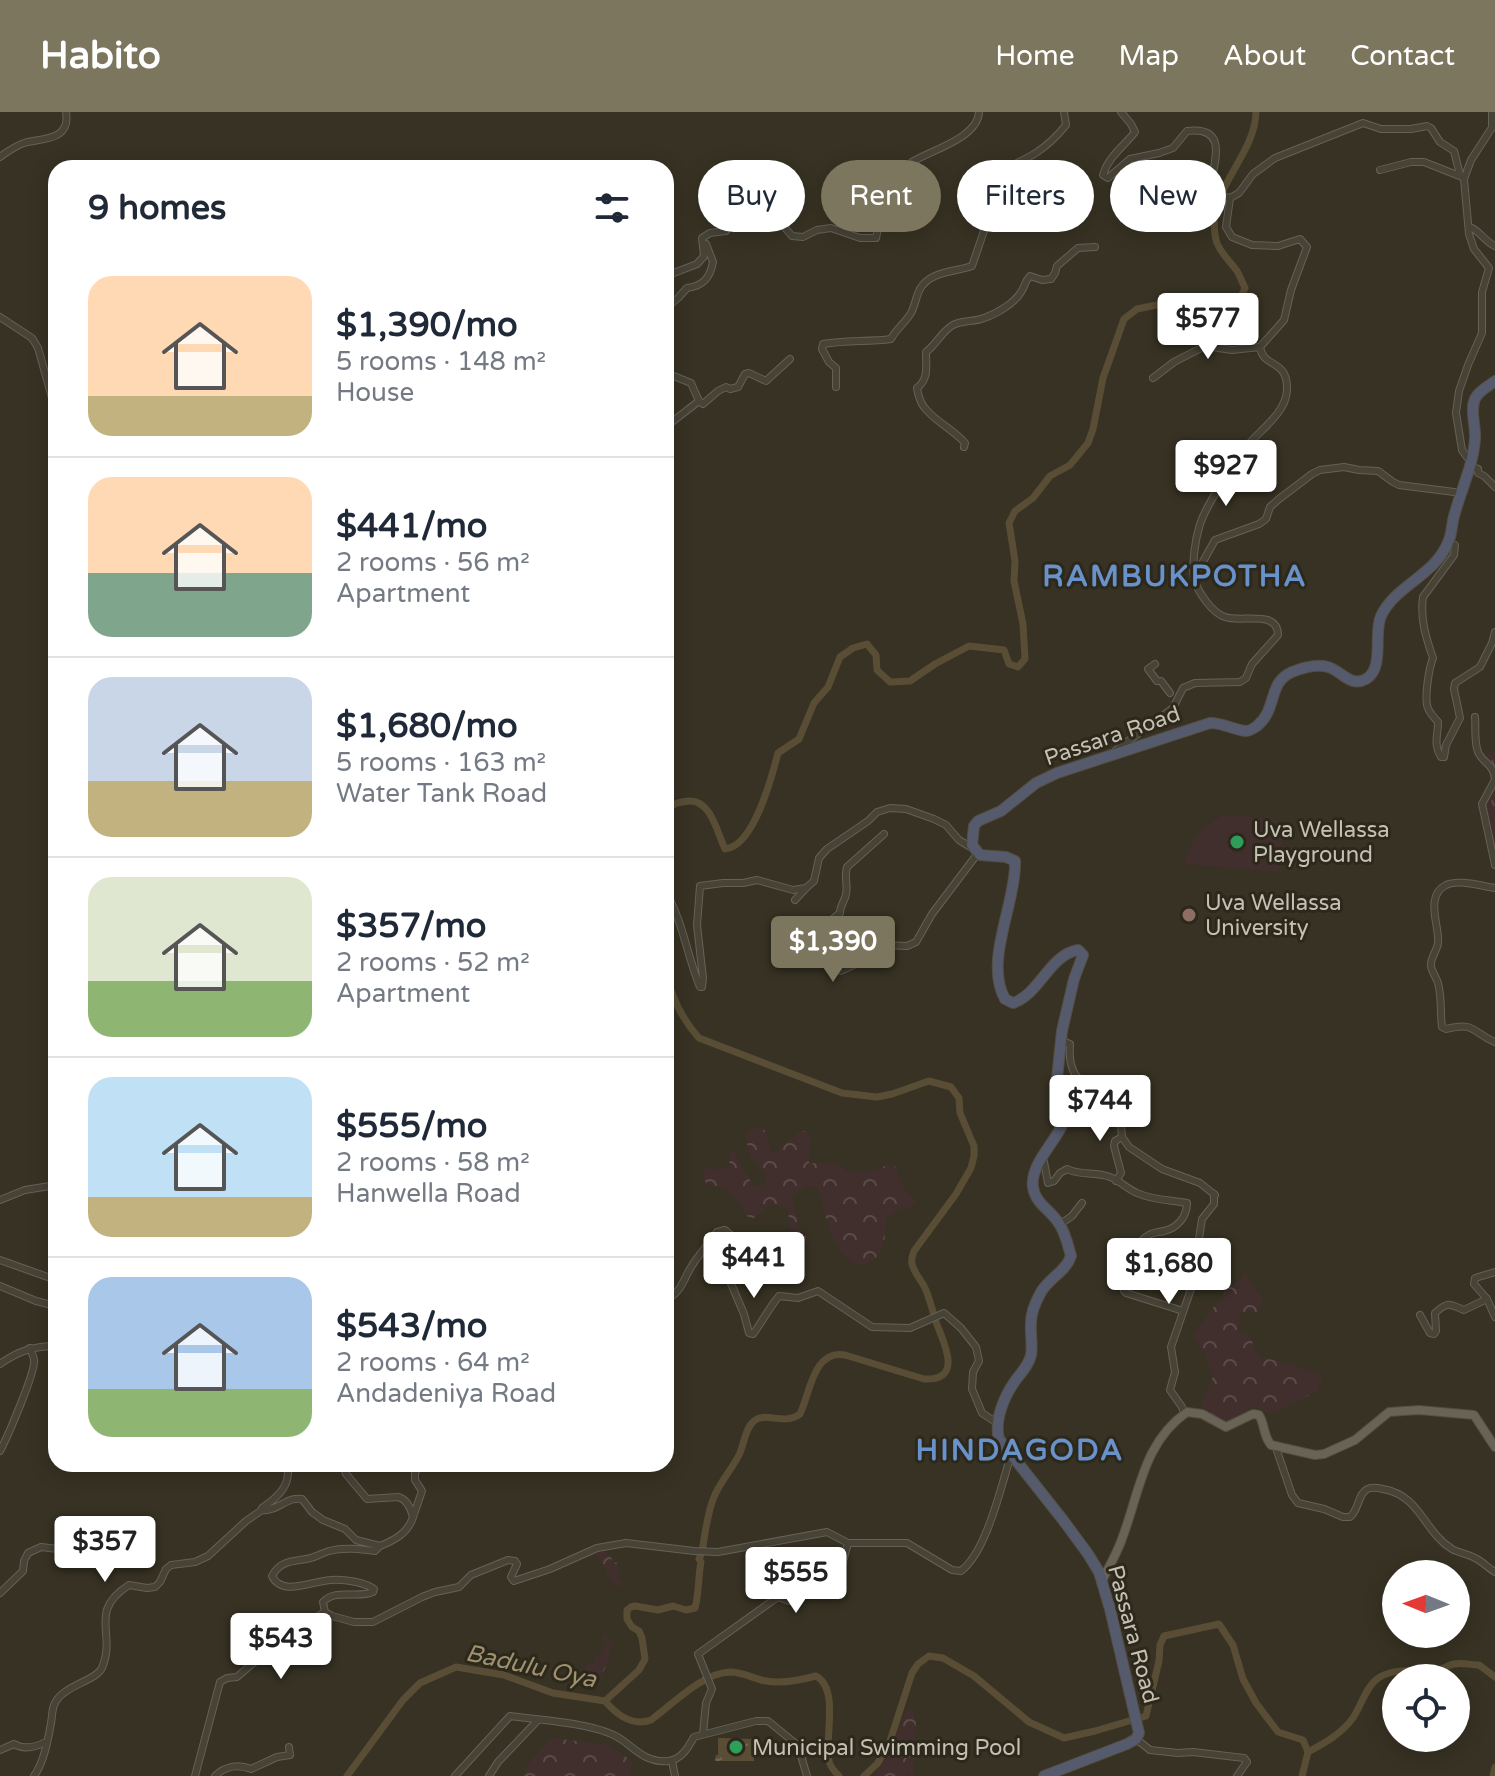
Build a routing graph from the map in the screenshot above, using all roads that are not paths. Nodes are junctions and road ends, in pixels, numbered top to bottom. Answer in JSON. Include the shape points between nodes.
{"nodes":[{"id":1,"x":66,"y":112,"type":"edge"},
{"id":2,"x":979,"y":112,"type":"edge"},
{"id":3,"x":1064,"y":112,"type":"edge"},
{"id":4,"x":1121,"y":112,"type":"edge"},
{"id":5,"x":1492,"y":112,"type":"edge"},
{"id":6,"x":1494,"y":126,"type":"edge"},
{"id":7,"x":0,"y":157,"type":"edge"},
{"id":8,"x":1380,"y":170,"type":"dead end"},
{"id":9,"x":1462,"y":177,"type":"junction"},
{"id":10,"x":1228,"y":198,"type":"junction"},
{"id":11,"x":1472,"y":228,"type":"dead end"},
{"id":12,"x":704,"y":237,"type":"junction"},
{"id":13,"x":1495,"y":246,"type":"edge"},
{"id":14,"x":1095,"y":247,"type":"dead end"},
{"id":15,"x":674,"y":273,"type":"edge"},
{"id":16,"x":674,"y":301,"type":"edge"},
{"id":17,"x":0,"y":317,"type":"edge"},
{"id":18,"x":1260,"y":347,"type":"junction"},
{"id":19,"x":790,"y":359,"type":"dead end"},
{"id":20,"x":674,"y":376,"type":"edge"},
{"id":21,"x":1153,"y":378,"type":"dead end"},
{"id":22,"x":1495,"y":381,"type":"edge"},
{"id":23,"x":48,"y":384,"type":"edge"},
{"id":24,"x":836,"y":387,"type":"dead end"},
{"id":25,"x":699,"y":401,"type":"junction"},
{"id":26,"x":674,"y":420,"type":"edge"},
{"id":27,"x":964,"y":447,"type":"dead end"},
{"id":28,"x":1470,"y":465,"type":"junction"},
{"id":29,"x":1495,"y":487,"type":"edge"},
{"id":30,"x":1462,"y":493,"type":"junction"},
{"id":31,"x":1449,"y":542,"type":"junction"},
{"id":32,"x":1194,"y":579,"type":"junction"},
{"id":33,"x":1495,"y":632,"type":"edge"},
{"id":34,"x":1155,"y":664,"type":"dead end"},
{"id":35,"x":1170,"y":693,"type":"dead end"},
{"id":36,"x":1475,"y":717,"type":"dead end"},
{"id":37,"x":1107,"y":757,"type":"junction"},
{"id":38,"x":884,"y":834,"type":"dead end"},
{"id":39,"x":976,"y":851,"type":"junction"},
{"id":40,"x":1495,"y":865,"type":"edge"},
{"id":41,"x":806,"y":888,"type":"junction"},
{"id":42,"x":1495,"y":888,"type":"edge"},
{"id":43,"x":795,"y":900,"type":"dead end"},
{"id":44,"x":674,"y":910,"type":"edge"},
{"id":45,"x":1062,"y":1041,"type":"junction"},
{"id":46,"x":1495,"y":1042,"type":"edge"},
{"id":47,"x":1122,"y":1137,"type":"junction"},
{"id":48,"x":1041,"y":1160,"type":"junction"},
{"id":49,"x":1116,"y":1181,"type":"junction"},
{"id":50,"x":48,"y":1186,"type":"edge"},
{"id":51,"x":0,"y":1200,"type":"edge"},
{"id":52,"x":1082,"y":1203,"type":"dead end"},
{"id":53,"x":1059,"y":1225,"type":"junction"},
{"id":54,"x":0,"y":1260,"type":"edge"},
{"id":55,"x":1495,"y":1272,"type":"edge"},
{"id":56,"x":48,"y":1277,"type":"edge"},
{"id":57,"x":0,"y":1286,"type":"edge"},
{"id":58,"x":674,"y":1295,"type":"edge"},
{"id":59,"x":1487,"y":1299,"type":"junction"},
{"id":60,"x":48,"y":1304,"type":"edge"},
{"id":61,"x":1183,"y":1311,"type":"junction"},
{"id":62,"x":1420,"y":1315,"type":"dead end"},
{"id":63,"x":1495,"y":1317,"type":"edge"},
{"id":64,"x":48,"y":1347,"type":"edge"},
{"id":65,"x":30,"y":1348,"type":"junction"},
{"id":66,"x":0,"y":1364,"type":"edge"},
{"id":67,"x":1184,"y":1414,"type":"junction"},
{"id":68,"x":997,"y":1423,"type":"junction"},
{"id":69,"x":1275,"y":1445,"type":"junction"},
{"id":70,"x":1495,"y":1447,"type":"edge"},
{"id":71,"x":0,"y":1451,"type":"edge"},
{"id":72,"x":1011,"y":1455,"type":"junction"},
{"id":73,"x":288,"y":1472,"type":"edge"},
{"id":74,"x":345,"y":1472,"type":"edge"},
{"id":75,"x":416,"y":1472,"type":"edge"},
{"id":76,"x":262,"y":1510,"type":"junction"},
{"id":77,"x":413,"y":1517,"type":"junction"},
{"id":78,"x":848,"y":1543,"type":"junction"},
{"id":79,"x":380,"y":1546,"type":"junction"},
{"id":80,"x":93,"y":1557,"type":"dead end"},
{"id":81,"x":1495,"y":1572,"type":"edge"},
{"id":82,"x":1102,"y":1581,"type":"junction"},
{"id":83,"x":0,"y":1593,"type":"edge"},
{"id":84,"x":325,"y":1612,"type":"junction"},
{"id":85,"x":538,"y":1720,"type":"junction"},
{"id":86,"x":703,"y":1734,"type":"junction"},
{"id":87,"x":1136,"y":1739,"type":"junction"},
{"id":88,"x":46,"y":1742,"type":"junction"},
{"id":89,"x":289,"y":1747,"type":"dead end"},
{"id":90,"x":0,"y":1750,"type":"edge"},
{"id":91,"x":672,"y":1761,"type":"junction"},
{"id":92,"x":458,"y":1775,"type":"edge"},
{"id":93,"x":34,"y":1776,"type":"edge"},
{"id":94,"x":195,"y":1776,"type":"edge"},
{"id":95,"x":215,"y":1776,"type":"edge"},
{"id":96,"x":489,"y":1776,"type":"edge"},
{"id":97,"x":675,"y":1776,"type":"edge"},
{"id":98,"x":807,"y":1776,"type":"edge"},
{"id":99,"x":1044,"y":1776,"type":"edge"},
{"id":100,"x":1237,"y":1776,"type":"edge"}],
"edges":[{"from":1,"to":7,"type":"street","via":[[61,131]]},
{"from":2,"to":12,"type":"street","via":[[969,131],[876,183],[870,215],[877,223],[876,238],[831,228],[792,236],[776,217],[748,212],[730,214],[726,231]]},
{"from":3,"to":24,"type":"street","via":[[1066,125],[1051,143],[1010,167],[983,172],[977,207],[987,222],[972,266],[924,282],[891,339],[823,344],[836,368]]},
{"from":4,"to":10,"type":"street","via":[[1135,132],[1113,156],[1105,178],[1130,159],[1173,148],[1184,133],[1194,130],[1216,142],[1211,182]]},
{"from":5,"to":6,"type":"street"},
{"from":6,"to":9,"type":"street"},
{"from":8,"to":9,"type":"street","via":[[1424,162]]},
{"from":9,"to":10,"type":"street","via":[[1454,151],[1431,128],[1381,129],[1363,123],[1275,158]]},
{"from":9,"to":28,"type":"street","via":[[1469,234],[1489,268],[1482,292],[1481,338],[1456,412]]},
{"from":10,"to":18,"type":"street","via":[[1226,227],[1232,237],[1252,245],[1278,246],[1300,239],[1307,247],[1284,320]]},
{"from":11,"to":13,"type":"street"},
{"from":12,"to":15,"type":"street","via":[[704,256]]},
{"from":12,"to":16,"type":"street","via":[[713,262],[708,280],[687,288]]},
{"from":14,"to":27,"type":"street","via":[[1078,248],[1057,266],[1051,279],[1026,278],[1016,300],[983,319],[956,323],[926,352],[919,397]]},
{"from":17,"to":23,"type":"street","via":[[32,338]]},
{"from":18,"to":21,"type":"street","via":[[1205,346]]},
{"from":18,"to":32,"type":"street","via":[[1266,359],[1283,370],[1286,396],[1203,518]]},
{"from":19,"to":25,"type":"street","via":[[766,381],[745,374],[738,387],[726,387],[703,404]]},
{"from":20,"to":25,"type":"street","via":[[691,383]]},
{"from":22,"to":28,"type":"highway","name":"Passara Road","via":[[1474,401]]},
{"from":25,"to":26,"type":"street"},
{"from":28,"to":29,"type":"street"},
{"from":28,"to":30,"type":"highway","name":"Passara Road"},
{"from":30,"to":31,"type":"highway","name":"Passara Road"},
{"from":30,"to":32,"type":"street","via":[[1399,485],[1378,471],[1320,470],[1279,499],[1259,524],[1215,540]]},
{"from":31,"to":33,"type":"street","via":[[1455,545],[1454,555],[1422,602],[1433,658],[1426,703],[1438,722],[1435,739],[1441,757],[1460,718],[1455,683],[1480,667]]},
{"from":31,"to":37,"type":"highway","name":"Passara Road","via":[[1433,566],[1401,591],[1380,617],[1375,665],[1365,680],[1354,682],[1326,666],[1307,667],[1279,681],[1268,714],[1252,729],[1210,723]]},
{"from":32,"to":37,"type":"street","via":[[1218,614],[1267,619],[1278,635],[1246,678],[1183,688],[1173,708]]},
{"from":34,"to":35,"type":"street","via":[[1148,669]]},
{"from":36,"to":40,"type":"street","via":[[1479,756],[1495,776],[1482,804]]},
{"from":37,"to":39,"type":"highway","name":"Passara Road","via":[[1036,783],[1001,811],[978,821],[972,845]]},
{"from":38,"to":39,"type":"street","via":[[847,867],[840,913],[810,945],[814,957],[841,971],[873,949],[916,942]]},
{"from":39,"to":41,"type":"street","via":[[946,825],[890,808],[827,849]]},
{"from":39,"to":45,"type":"highway","via":[[1015,861],[999,956],[999,984],[1009,1003],[1025,997],[1068,953],[1083,954]]},
{"from":41,"to":43,"type":"street"},
{"from":41,"to":44,"type":"street","via":[[793,890],[757,880],[700,886],[702,987]]},
{"from":42,"to":46,"type":"street","via":[[1444,886],[1433,908],[1439,938],[1431,962],[1442,1027],[1469,1026]]},
{"from":45,"to":47,"type":"street","via":[[1070,1044],[1074,1074],[1135,1100],[1121,1126]]},
{"from":45,"to":48,"type":"highway","via":[[1056,1088],[1068,1108]]},
{"from":47,"to":49,"type":"street","via":[[1114,1146],[1120,1166]]},
{"from":47,"to":61,"type":"street","via":[[1158,1166],[1192,1179],[1214,1195],[1214,1204],[1202,1219]]},
{"from":48,"to":49,"type":"street","via":[[1048,1183],[1067,1169]]},
{"from":48,"to":53,"type":"highway","via":[[1033,1189]]},
{"from":49,"to":61,"type":"street","via":[[1144,1196],[1187,1203],[1173,1229],[1150,1234],[1125,1253],[1123,1261],[1131,1266],[1126,1293]]},
{"from":50,"to":51,"type":"street"},
{"from":52,"to":53,"type":"street"},
{"from":53,"to":68,"type":"highway","via":[[1070,1260],[1041,1291],[1031,1319],[1031,1355]]},
{"from":54,"to":56,"type":"street"},
{"from":55,"to":59,"type":"street","via":[[1475,1278],[1477,1290]]},
{"from":57,"to":60,"type":"street"},
{"from":58,"to":68,"type":"street","via":[[717,1232],[725,1230],[734,1242],[729,1279],[749,1333],[756,1331],[779,1296],[798,1298],[818,1291],[872,1327],[906,1329],[944,1313],[976,1347],[979,1361],[972,1389],[982,1413]]},
{"from":59,"to":62,"type":"street","via":[[1464,1310],[1444,1304],[1435,1313],[1434,1334]]},
{"from":59,"to":63,"type":"street"},
{"from":61,"to":67,"type":"street","via":[[1171,1347],[1175,1372],[1170,1390]]},
{"from":64,"to":65,"type":"street"},
{"from":65,"to":66,"type":"street"},
{"from":65,"to":71,"type":"street","via":[[35,1360],[30,1378]]},
{"from":67,"to":69,"type":"main road","via":[[1202,1414],[1226,1427],[1259,1415],[1266,1439]]},
{"from":67,"to":82,"type":"main road","via":[[1148,1459],[1120,1547]]},
{"from":68,"to":72,"type":"highway","name":"Passara Road","via":[[999,1439]]},
{"from":69,"to":70,"type":"main road","via":[[1324,1454],[1355,1440],[1387,1413],[1419,1410],[1474,1415]]},
{"from":69,"to":81,"type":"street","via":[[1298,1503],[1350,1517],[1370,1488],[1393,1491],[1403,1495],[1452,1549]]},
{"from":72,"to":78,"type":"street","via":[[983,1538],[961,1571],[907,1543]]},
{"from":72,"to":82,"type":"highway","name":"Passara Road","via":[[1088,1554]]},
{"from":73,"to":76,"type":"street","via":[[284,1489]]},
{"from":74,"to":77,"type":"street","via":[[367,1499],[403,1498]]},
{"from":75,"to":77,"type":"street","via":[[422,1491]]},
{"from":76,"to":79,"type":"street","via":[[302,1499],[312,1512],[356,1540]]},
{"from":76,"to":88,"type":"street","via":[[208,1556],[171,1565],[155,1587],[129,1585],[109,1601],[102,1666],[54,1704]]},
{"from":77,"to":79,"type":"street","via":[[397,1539]]},
{"from":78,"to":84,"type":"street","via":[[827,1532],[708,1552],[626,1543],[597,1548],[514,1581],[517,1564],[508,1560],[471,1575],[459,1587],[422,1597],[373,1622]]},
{"from":78,"to":86,"type":"street","via":[[836,1576],[818,1579],[791,1601],[778,1597],[698,1654],[711,1688]]},
{"from":79,"to":84,"type":"street","via":[[375,1551],[333,1550],[286,1562],[273,1571],[273,1580],[283,1586],[330,1580],[374,1589],[367,1595],[327,1597]]},
{"from":80,"to":83,"type":"street","via":[[41,1547],[28,1553],[23,1571]]},
{"from":82,"to":87,"type":"highway","name":"Passara Road","via":[[1138,1727]]},
{"from":84,"to":94,"type":"street","via":[[309,1625],[300,1653],[282,1666],[266,1652],[237,1677],[220,1682]]},
{"from":85,"to":91,"type":"street","via":[[614,1735],[640,1756]]},
{"from":85,"to":92,"type":"street","via":[[510,1716]]},
{"from":85,"to":96,"type":"street"},
{"from":86,"to":91,"type":"street"},
{"from":86,"to":98,"type":"street","via":[[768,1721],[795,1743]]},
{"from":87,"to":99,"type":"highway"},
{"from":87,"to":100,"type":"street","via":[[1150,1750],[1244,1758],[1247,1762]]},
{"from":88,"to":90,"type":"street"},
{"from":88,"to":93,"type":"street"},
{"from":89,"to":95,"type":"street","via":[[290,1755],[251,1769],[231,1766]]},
{"from":91,"to":97,"type":"street"}]}
